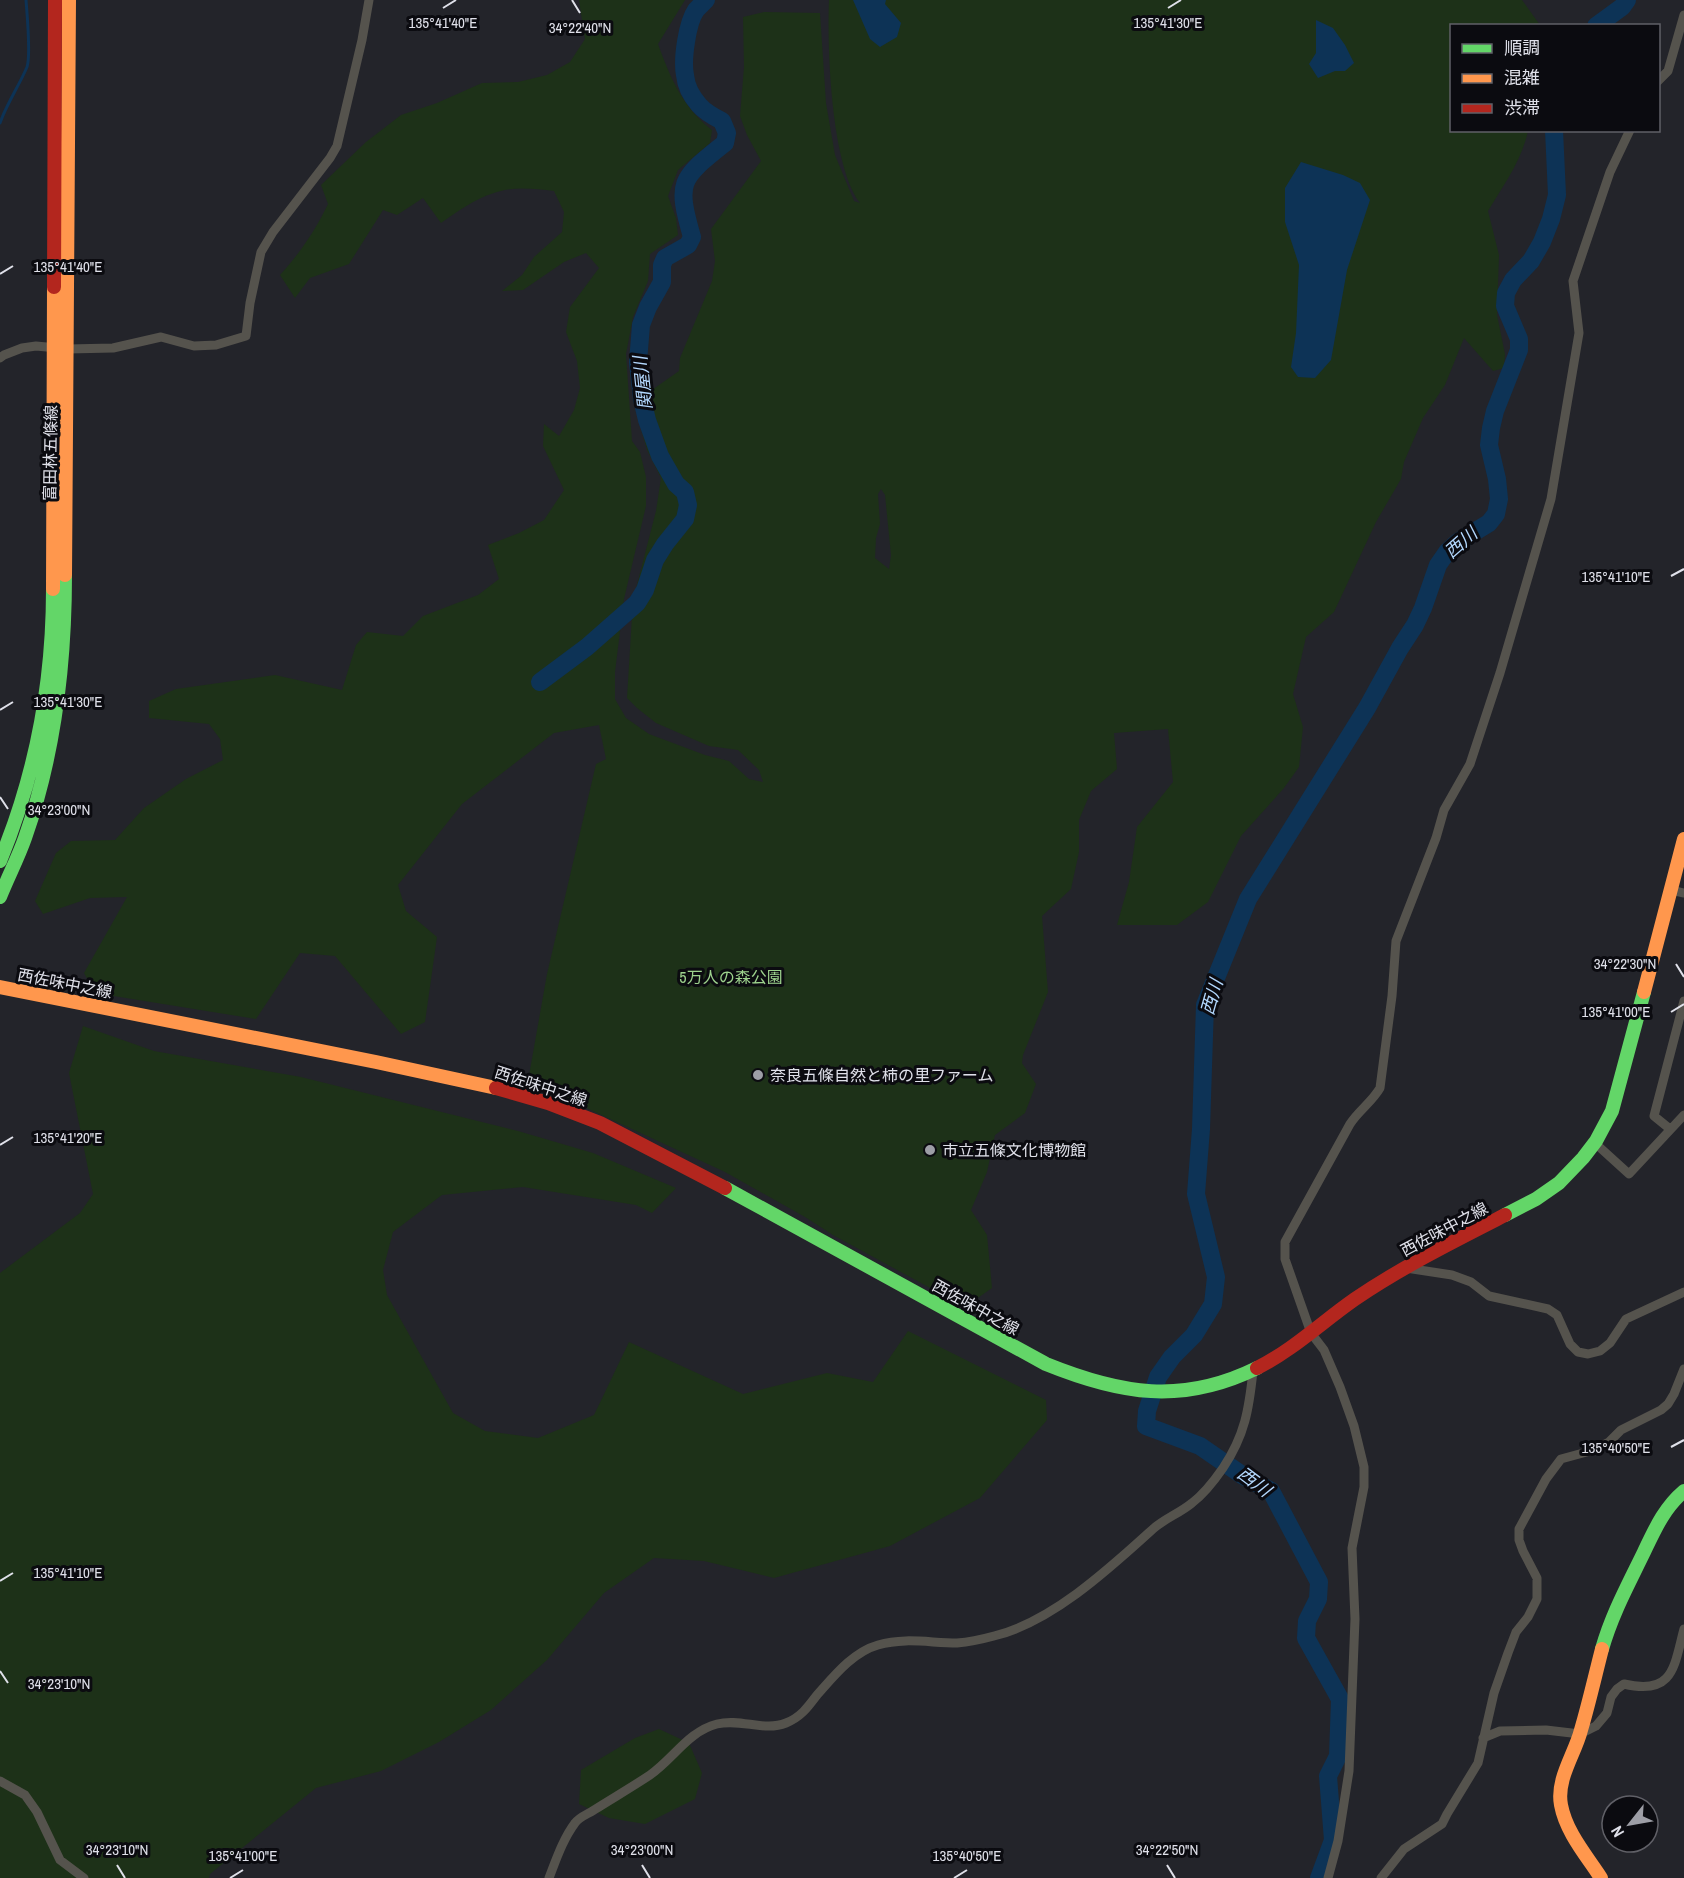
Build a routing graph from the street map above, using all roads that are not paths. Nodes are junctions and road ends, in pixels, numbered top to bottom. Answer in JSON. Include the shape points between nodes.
{"nodes":[{"id":1,"x":55,"y":0,"type":"edge"},
{"id":2,"x":69,"y":0,"type":"edge"},
{"id":3,"x":369,"y":0,"type":"edge"},
{"id":4,"x":1684,"y":15,"type":"edge"},
{"id":5,"x":1660,"y":80,"type":"edge"},
{"id":6,"x":1629,"y":132,"type":"edge"},
{"id":7,"x":61,"y":349,"type":"junction"},
{"id":8,"x":0,"y":358,"type":"edge"},
{"id":9,"x":1684,"y":839,"type":"edge"},
{"id":10,"x":0,"y":861,"type":"edge"},
{"id":11,"x":1678,"y":891,"type":"edge"},
{"id":12,"x":0,"y":897,"type":"edge"},
{"id":13,"x":0,"y":987,"type":"edge"},
{"id":14,"x":1684,"y":1001,"type":"edge"},
{"id":15,"x":1684,"y":1115,"type":"edge"},
{"id":16,"x":1670,"y":1130,"type":"junction"},
{"id":17,"x":1596,"y":1144,"type":"junction"},
{"id":18,"x":1406,"y":1268,"type":"junction"},
{"id":19,"x":1684,"y":1292,"type":"edge"},
{"id":20,"x":1311,"y":1333,"type":"junction"},
{"id":21,"x":1684,"y":1369,"type":"edge"},
{"id":22,"x":1253,"y":1371,"type":"junction"},
{"id":23,"x":1684,"y":1491,"type":"edge"},
{"id":24,"x":1684,"y":1629,"type":"edge"},
{"id":25,"x":1580,"y":1734,"type":"junction"},
{"id":26,"x":1483,"y":1738,"type":"junction"},
{"id":27,"x":0,"y":1781,"type":"edge"},
{"id":28,"x":84,"y":1878,"type":"edge"},
{"id":29,"x":549,"y":1878,"type":"edge"},
{"id":30,"x":1328,"y":1878,"type":"edge"},
{"id":31,"x":1381,"y":1878,"type":"edge"},
{"id":32,"x":1601,"y":1878,"type":"edge"}],
"edges":[{"from":1,"to":7,"type":"main road","name":"富田林五條線"},
{"from":2,"to":7,"type":"main road","name":"富田林五條線"},
{"from":3,"to":7,"type":"street","via":[[337,146],[261,252],[246,336],[216,345],[194,346],[161,337],[113,348]]},
{"from":4,"to":5,"type":"street","via":[[1668,71]]},
{"from":6,"to":20,"type":"street","via":[[1610,172],[1573,281],[1579,333],[1551,499],[1470,764],[1444,810],[1396,941],[1380,1088],[1356,1114],[1285,1242],[1285,1260]]},
{"from":7,"to":8,"type":"street","via":[[22,348]]},
{"from":7,"to":10,"type":"main road","name":"富田林五條線","via":[[50,665],[30,777]]},
{"from":7,"to":12,"type":"main road","name":"富田林五條線","via":[[65,627],[58,705],[26,838]]},
{"from":9,"to":11,"type":"main road","name":"西佐味中之線"},
{"from":11,"to":17,"type":"main road","name":"西佐味中之線","via":[[1612,1111]]},
{"from":13,"to":22,"type":"main road","name":"西佐味中之線","via":[[494,1087],[548,1102],[600,1123],[698,1173],[1046,1364],[1102,1385],[1163,1394],[1223,1382]]},
{"from":14,"to":16,"type":"street","via":[[1654,1116]]},
{"from":15,"to":16,"type":"street"},
{"from":16,"to":17,"type":"street","via":[[1629,1174]]},
{"from":17,"to":18,"type":"main road","name":"西佐味中之線","via":[[1557,1185],[1532,1202]]},
{"from":18,"to":19,"type":"street","via":[[1452,1275],[1471,1282],[1489,1296],[1548,1309],[1557,1315],[1570,1344],[1578,1352],[1588,1354],[1610,1343],[1626,1319]]},
{"from":18,"to":20,"type":"main road","name":"西佐味中之線","via":[[1344,1306]]},
{"from":20,"to":22,"type":"main road","name":"西佐味中之線"},
{"from":20,"to":30,"type":"street","via":[[1324,1350],[1340,1387],[1364,1467],[1352,1548],[1355,1619],[1349,1771]]},
{"from":21,"to":26,"type":"street","via":[[1674,1394],[1661,1410],[1621,1430],[1593,1450],[1561,1459],[1545,1479],[1519,1530],[1523,1551],[1537,1578],[1538,1599],[1516,1632]]},
{"from":22,"to":29,"type":"street","via":[[1241,1435],[1224,1467],[1193,1503],[1154,1528],[1090,1584],[1019,1628],[995,1636],[959,1643],[909,1639],[877,1645],[853,1658],[800,1717],[784,1724],[717,1724],[700,1732],[652,1774],[576,1821]]},
{"from":23,"to":25,"type":"main road","via":[[1665,1511],[1613,1615]]},
{"from":24,"to":25,"type":"street","via":[[1671,1674],[1650,1687],[1624,1684],[1611,1697],[1607,1713],[1596,1726]]},
{"from":25,"to":26,"type":"street","via":[[1500,1731]]},
{"from":25,"to":32,"type":"main road","via":[[1560,1792],[1561,1803],[1566,1822]]},
{"from":26,"to":31,"type":"street","via":[[1478,1763],[1442,1824],[1404,1849]]},
{"from":27,"to":28,"type":"street","via":[[25,1795],[60,1860]]}]}
